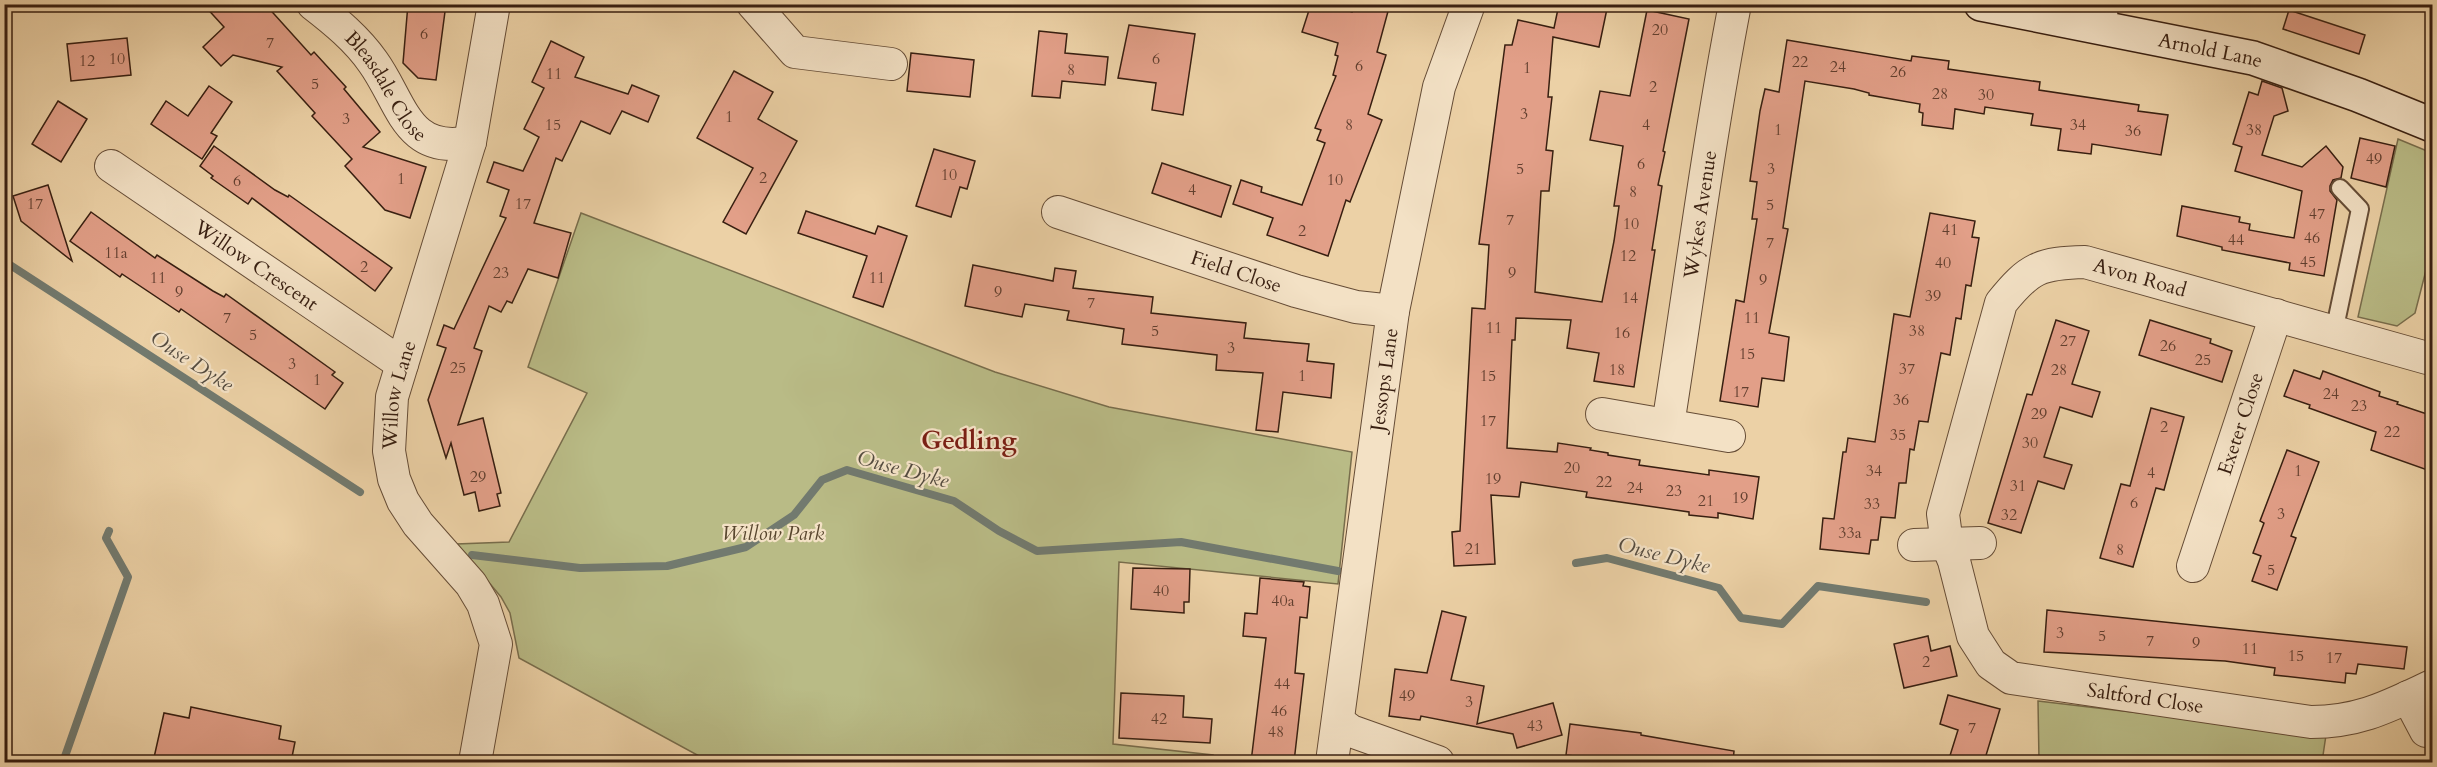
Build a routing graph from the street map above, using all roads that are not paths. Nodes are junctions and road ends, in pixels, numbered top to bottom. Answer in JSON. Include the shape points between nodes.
{"nodes":[{"id":1,"x":313,"y":4,"type":"edge"},
{"id":2,"x":494,"y":4,"type":"edge"},
{"id":3,"x":753,"y":4,"type":"edge"},
{"id":4,"x":1469,"y":4,"type":"edge"},
{"id":5,"x":1735,"y":4,"type":"edge"},
{"id":6,"x":1981,"y":4,"type":"edge"},
{"id":7,"x":2101,"y":16,"type":"edge"},
{"id":8,"x":891,"y":64,"type":"dead end"},
{"id":9,"x":2433,"y":125,"type":"edge"},
{"id":10,"x":470,"y":142,"type":"junction"},
{"id":11,"x":112,"y":166,"type":"dead end"},
{"id":12,"x":2340,"y":188,"type":"dead end"},
{"id":13,"x":1076,"y":208,"type":"dead end"},
{"id":14,"x":1393,"y":311,"type":"junction"},
{"id":15,"x":2276,"y":315,"type":"junction"},
{"id":16,"x":2334,"y":332,"type":"junction"},
{"id":17,"x":2431,"y":352,"type":"edge"},
{"id":18,"x":402,"y":364,"type":"junction"},
{"id":19,"x":1602,"y":414,"type":"dead end"},
{"id":20,"x":1668,"y":425,"type":"junction"},
{"id":21,"x":1729,"y":436,"type":"dead end"},
{"id":22,"x":1980,"y":543,"type":"dead end"},
{"id":23,"x":1914,"y":545,"type":"dead end"},
{"id":24,"x":1951,"y":552,"type":"junction"},
{"id":25,"x":2193,"y":566,"type":"dead end"},
{"id":26,"x":2420,"y":691,"type":"edge"},
{"id":27,"x":1339,"y":722,"type":"junction"},
{"id":28,"x":2426,"y":731,"type":"dead end"},
{"id":29,"x":475,"y":762,"type":"edge"},
{"id":30,"x":1332,"y":762,"type":"edge"},
{"id":31,"x":1438,"y":762,"type":"edge"}],
"edges":[{"from":1,"to":10,"type":"street","name":"Bleasdale Close","via":[[345,30],[372,60],[415,133],[451,146]]},
{"from":2,"to":10,"type":"street","name":"Willow Lane"},
{"from":3,"to":8,"type":"street","via":[[795,52]]},
{"from":4,"to":14,"type":"street","name":"Jessops Lane","via":[[1439,87]]},
{"from":5,"to":20,"type":"street","name":"Wykes Avenue","via":[[1711,132]]},
{"from":6,"to":7,"type":"street","name":"Arnold Lane"},
{"from":7,"to":9,"type":"street","name":"Arnold Lane","via":[[2253,58]]},
{"from":10,"to":18,"type":"street","name":"Willow Lane"},
{"from":11,"to":18,"type":"street","name":"Willow Crescent"},
{"from":12,"to":16,"type":"lane","via":[[2360,209]]},
{"from":13,"to":14,"type":"street","name":"Field Close","via":[[1296,291],[1356,307]]},
{"from":14,"to":27,"type":"street","name":"Jessops Lane"},
{"from":15,"to":16,"type":"street","name":"Avon Road"},
{"from":15,"to":24,"type":"street","name":"Avon Road","via":[[2085,262],[2051,263],[2020,279],[2001,303],[1943,514]]},
{"from":15,"to":25,"type":"street","name":"Exeter Close","via":[[2192,530]]},
{"from":16,"to":17,"type":"street","name":"Avon Road"},
{"from":18,"to":29,"type":"street","name":"Willow Lane","via":[[388,428],[394,479],[418,524],[471,584],[483,604],[496,644]]},
{"from":19,"to":20,"type":"street"},
{"from":20,"to":21,"type":"street"},
{"from":22,"to":24,"type":"street"},
{"from":23,"to":24,"type":"street"},
{"from":24,"to":26,"type":"street","name":"Saltford Close","via":[[1973,636],[1992,664],[2011,678],[2311,722],[2340,722]]},
{"from":26,"to":28,"type":"street","name":"Saltford Close"},
{"from":27,"to":30,"type":"street","name":"Jessops Lane"},
{"from":27,"to":31,"type":"street","via":[[1351,731]]}]}
